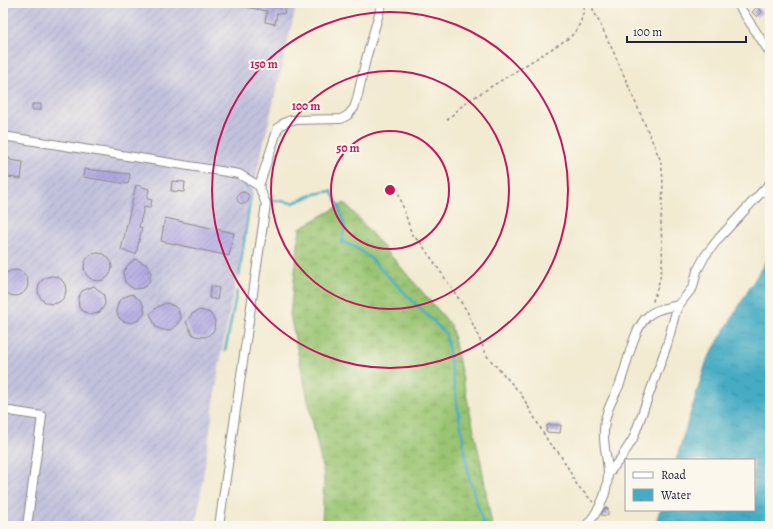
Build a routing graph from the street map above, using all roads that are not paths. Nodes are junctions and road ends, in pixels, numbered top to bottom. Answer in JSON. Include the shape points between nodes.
{"nodes":[{"id":1,"x":382,"y":3,"type":"edge"},
{"id":2,"x":737,"y":3,"type":"edge"},
{"id":3,"x":770,"y":53,"type":"edge"},
{"id":4,"x":3,"y":136,"type":"edge"},
{"id":5,"x":770,"y":183,"type":"edge"},
{"id":6,"x":259,"y":186,"type":"junction"},
{"id":7,"x":679,"y":305,"type":"junction"},
{"id":8,"x":3,"y":410,"type":"edge"},
{"id":9,"x":608,"y":474,"type":"junction"},
{"id":10,"x":27,"y":526,"type":"edge"},
{"id":11,"x":219,"y":526,"type":"edge"},
{"id":12,"x":586,"y":526,"type":"edge"}],
"edges":[{"from":1,"to":6,"type":"street","via":[[354,108],[341,118],[292,120],[282,124],[278,128]]},
{"from":2,"to":3,"type":"street"},
{"from":4,"to":6,"type":"street","via":[[240,174]]},
{"from":5,"to":7,"type":"street","via":[[712,246],[698,271],[691,291]]},
{"from":6,"to":11,"type":"street","via":[[266,204]]},
{"from":7,"to":9,"type":"street","via":[[633,440]]},
{"from":7,"to":9,"type":"street","via":[[648,315],[636,335],[606,415],[604,431]]},
{"from":8,"to":10,"type":"street","via":[[42,416]]},
{"from":9,"to":12,"type":"street","via":[[606,492],[599,508]]}]}
